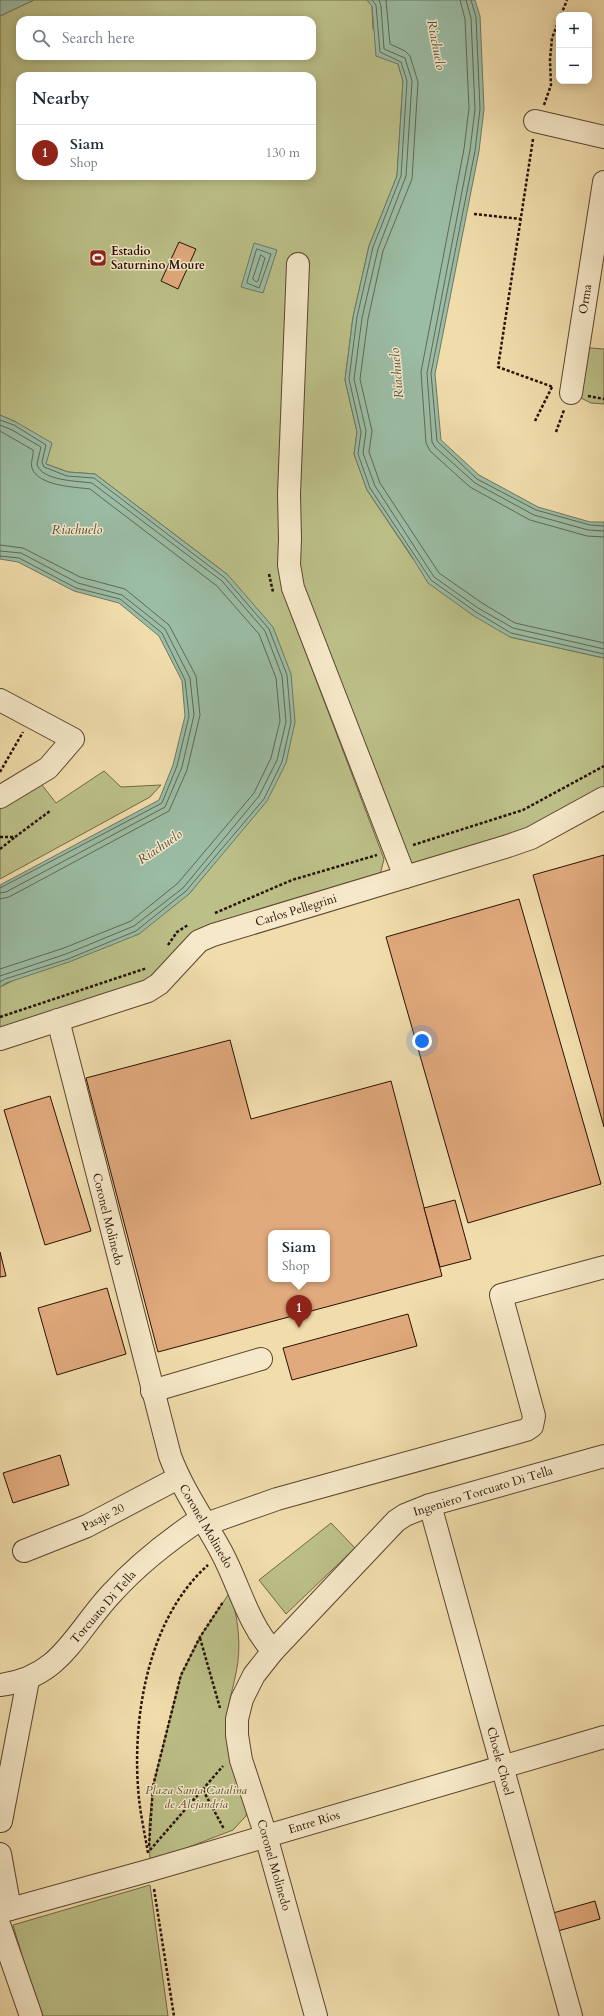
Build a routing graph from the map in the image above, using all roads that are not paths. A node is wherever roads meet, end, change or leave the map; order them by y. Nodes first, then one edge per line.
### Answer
1 (535, 121) road end
2 (604, 137) edge
3 (604, 182) edge
4 (298, 264) dead end
5 (561, 390) road end
6 (0, 700) edge
7 (0, 797) edge
8 (604, 798) edge
9 (405, 877) junction
10 (58, 1020) junction
11 (0, 1039) edge
12 (604, 1267) edge
13 (261, 1359) dead end
14 (152, 1391) junction
15 (604, 1456) edge
16 (178, 1478) junction
17 (430, 1505) junction
18 (204, 1521) junction
19 (24, 1551) dead end
20 (273, 1651) junction
21 (28, 1680) junction
22 (0, 1686) edge
23 (604, 1737) edge
24 (501, 1766) junction
25 (0, 1823) edge
26 (266, 1836) junction
27 (0, 1854) edge
28 (3, 1916) edge
29 (31, 2016) edge
30 (316, 2016) edge
31 (571, 2016) edge

1 - 2 street
3 - 5 street, Orma
4 - 9 street
6 - 7 street
8 - 9 street, Carlos Pellegrini
9 - 10 street, Carlos Pellegrini
10 - 11 street, Carlos Pellegrini
10 - 14 street, Coronel Molinedo
12 - 18 street, Torcuato Di Tella
13 - 14 street
14 - 16 street, Coronel Molinedo
15 - 17 street, Ingeniero Torcuato Di Tella
16 - 18 street, Coronel Molinedo
16 - 19 street, Pasaje 20
17 - 20 street, Ingeniero Torcuato Di Tella
17 - 24 street, Choele Choel
18 - 20 street, Coronel Molinedo
18 - 21 street, Torcuato Di Tella
20 - 26 street, Coronel Molinedo
21 - 22 street, Torcuato Di Tella
21 - 25 street
23 - 24 street, Entre Ríos
24 - 26 street, Entre Ríos
24 - 31 street, Choele Choel
26 - 28 street, Entre Ríos
26 - 30 street, Coronel Molinedo
27 - 28 street
28 - 29 street

